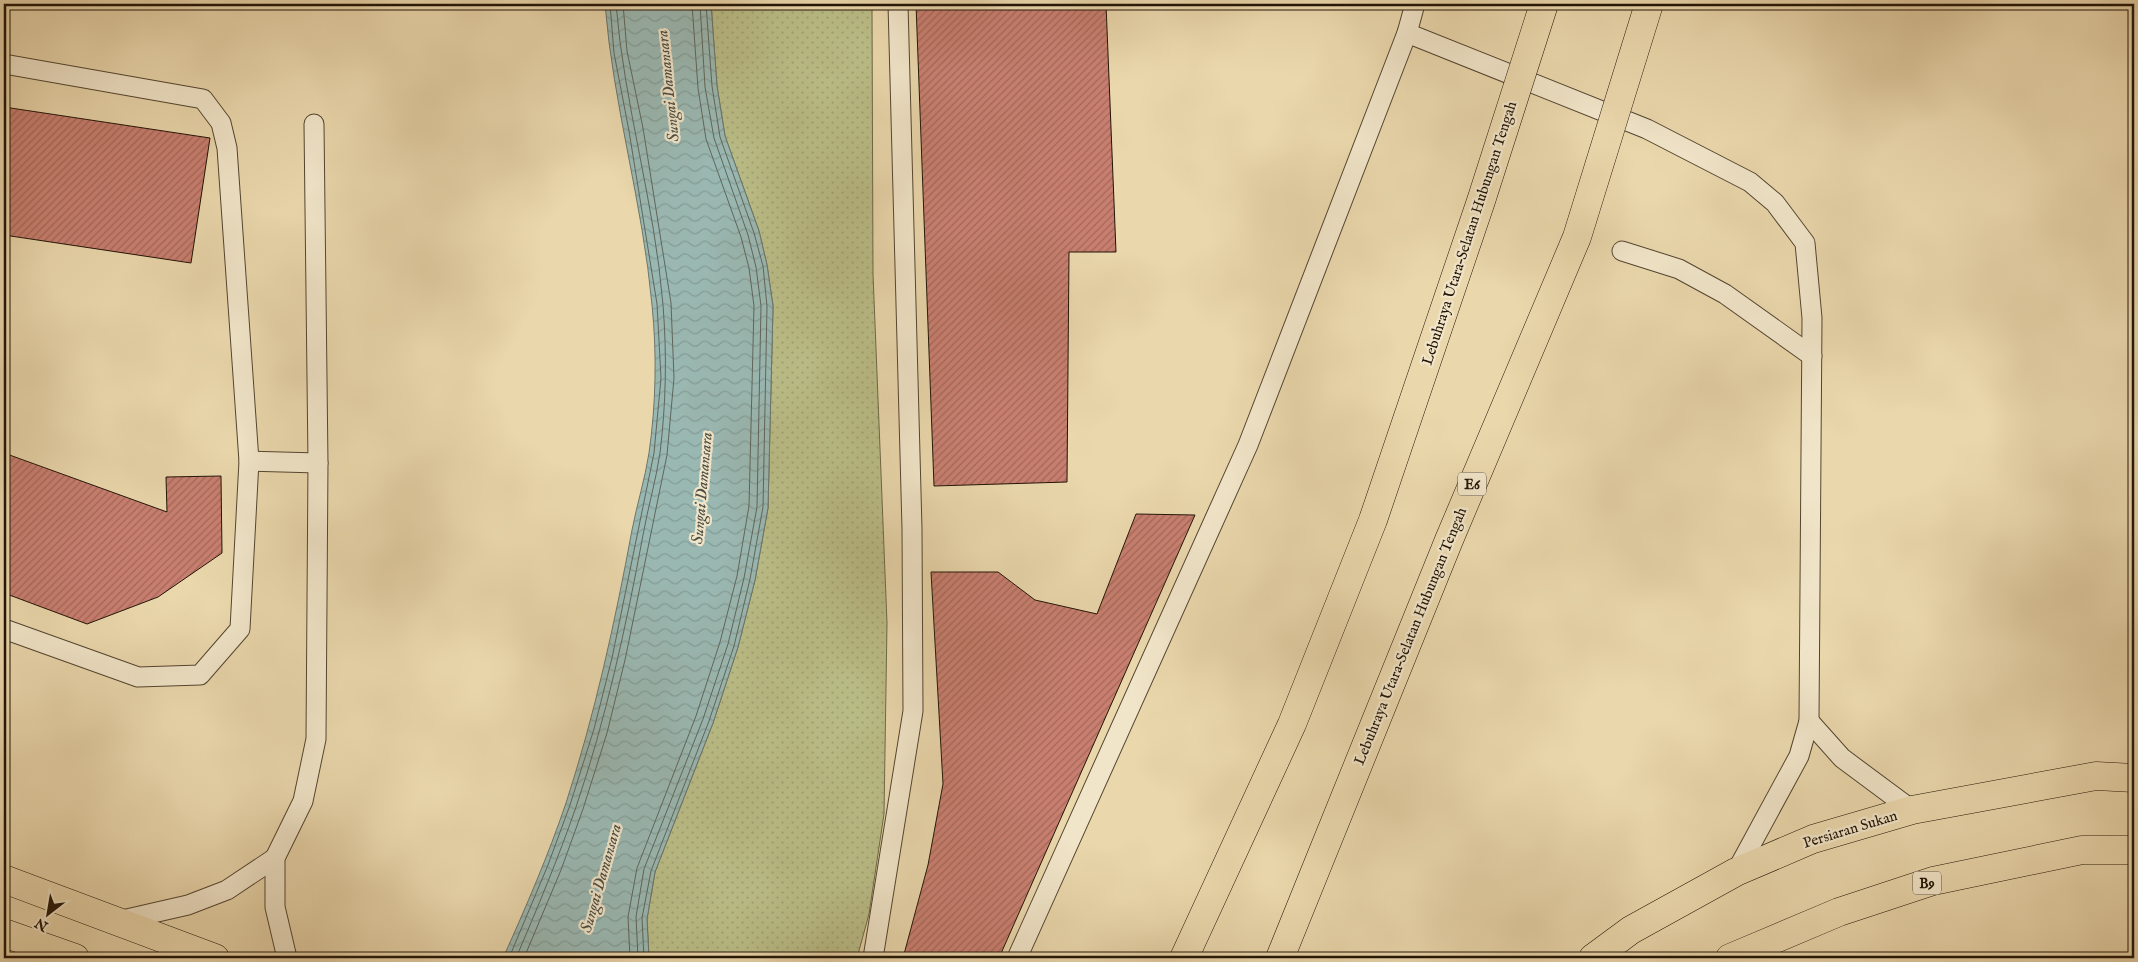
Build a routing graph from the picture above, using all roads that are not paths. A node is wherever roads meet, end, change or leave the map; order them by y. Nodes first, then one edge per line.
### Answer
1 (898, 4) edge
2 (1415, 4) edge
3 (1544, 4) edge
4 (1649, 4) edge
5 (1407, 33) junction
6 (4, 64) edge
7 (314, 124) dead end
8 (1622, 251) dead end
9 (1812, 356) junction
10 (249, 461) junction
11 (318, 463) junction
12 (4, 629) edge
13 (1809, 721) junction
14 (2134, 778) edge
15 (1912, 810) junction
16 (2134, 850) edge
17 (275, 858) junction
18 (1736, 872) junction
19 (4, 879) edge
20 (116, 921) junction
21 (4, 933) edge
22 (75, 958) edge
23 (215, 958) edge
24 (287, 958) edge
25 (873, 958) edge
26 (1017, 958) edge
27 (1184, 958) edge
28 (1280, 958) edge
29 (1593, 958) edge
30 (1730, 958) edge

1 - 25 lane
2 - 5 lane
3 - 27 main road, Lebuhraya Utara–Selatan Hubungan Tengah, bridge
4 - 28 main road, Lebuhraya Utara–Selatan Hubungan Tengah / E6, bridge
5 - 9 lane
5 - 26 lane
6 - 10 lane
7 - 11 lane
8 - 9 lane
9 - 13 lane
10 - 11 lane
10 - 12 lane
11 - 17 lane
13 - 15 lane
13 - 18 lane
14 - 15 main road, Persiaran Sukan
15 - 18 main road, Persiaran Sukan
16 - 30 main road, B9
17 - 20 lane
17 - 24 lane
18 - 29 main road, Persiaran Sukan
19 - 20 main road
20 - 23 main road
21 - 22 main road

